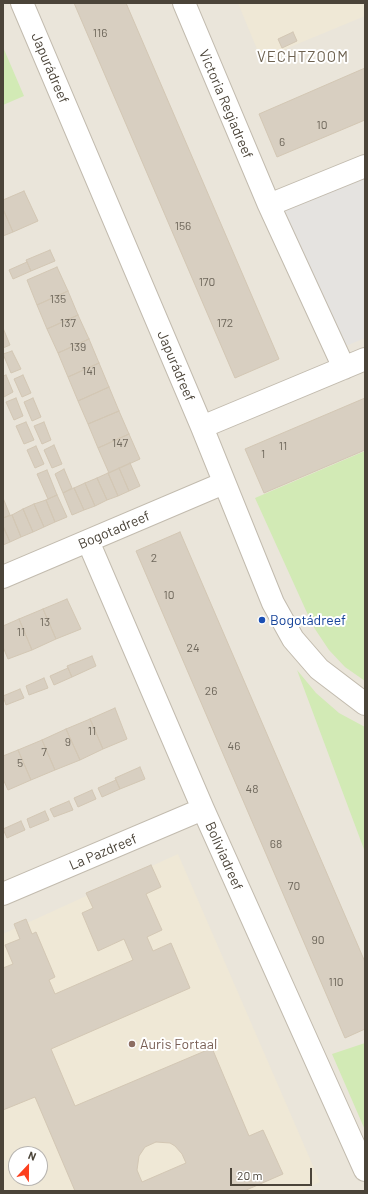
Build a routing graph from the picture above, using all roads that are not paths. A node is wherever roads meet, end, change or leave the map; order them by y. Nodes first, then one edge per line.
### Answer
1 (22, 3) edge
2 (184, 3) edge
3 (365, 166) edge
4 (269, 205) junction
5 (365, 359) edge
6 (344, 368) junction
7 (202, 427) junction
8 (224, 483) junction
9 (88, 541) junction
10 (3, 577) edge
11 (365, 704) edge
12 (203, 809) junction
13 (3, 894) edge
14 (365, 1170) edge

1 - 7 street, Japurádreef
2 - 4 street, Victoria Regiadreef
3 - 4 street
4 - 6 street, Victoria Regiadreef
5 - 6 street
6 - 7 street
7 - 8 street, Japurádreef
8 - 9 street, Bogotadreef
8 - 11 street, Japurádreef
9 - 10 street, Bogotadreef
9 - 12 street, Boliviadreef
12 - 13 street, La Pazdreef
12 - 14 street, Boliviadreef

